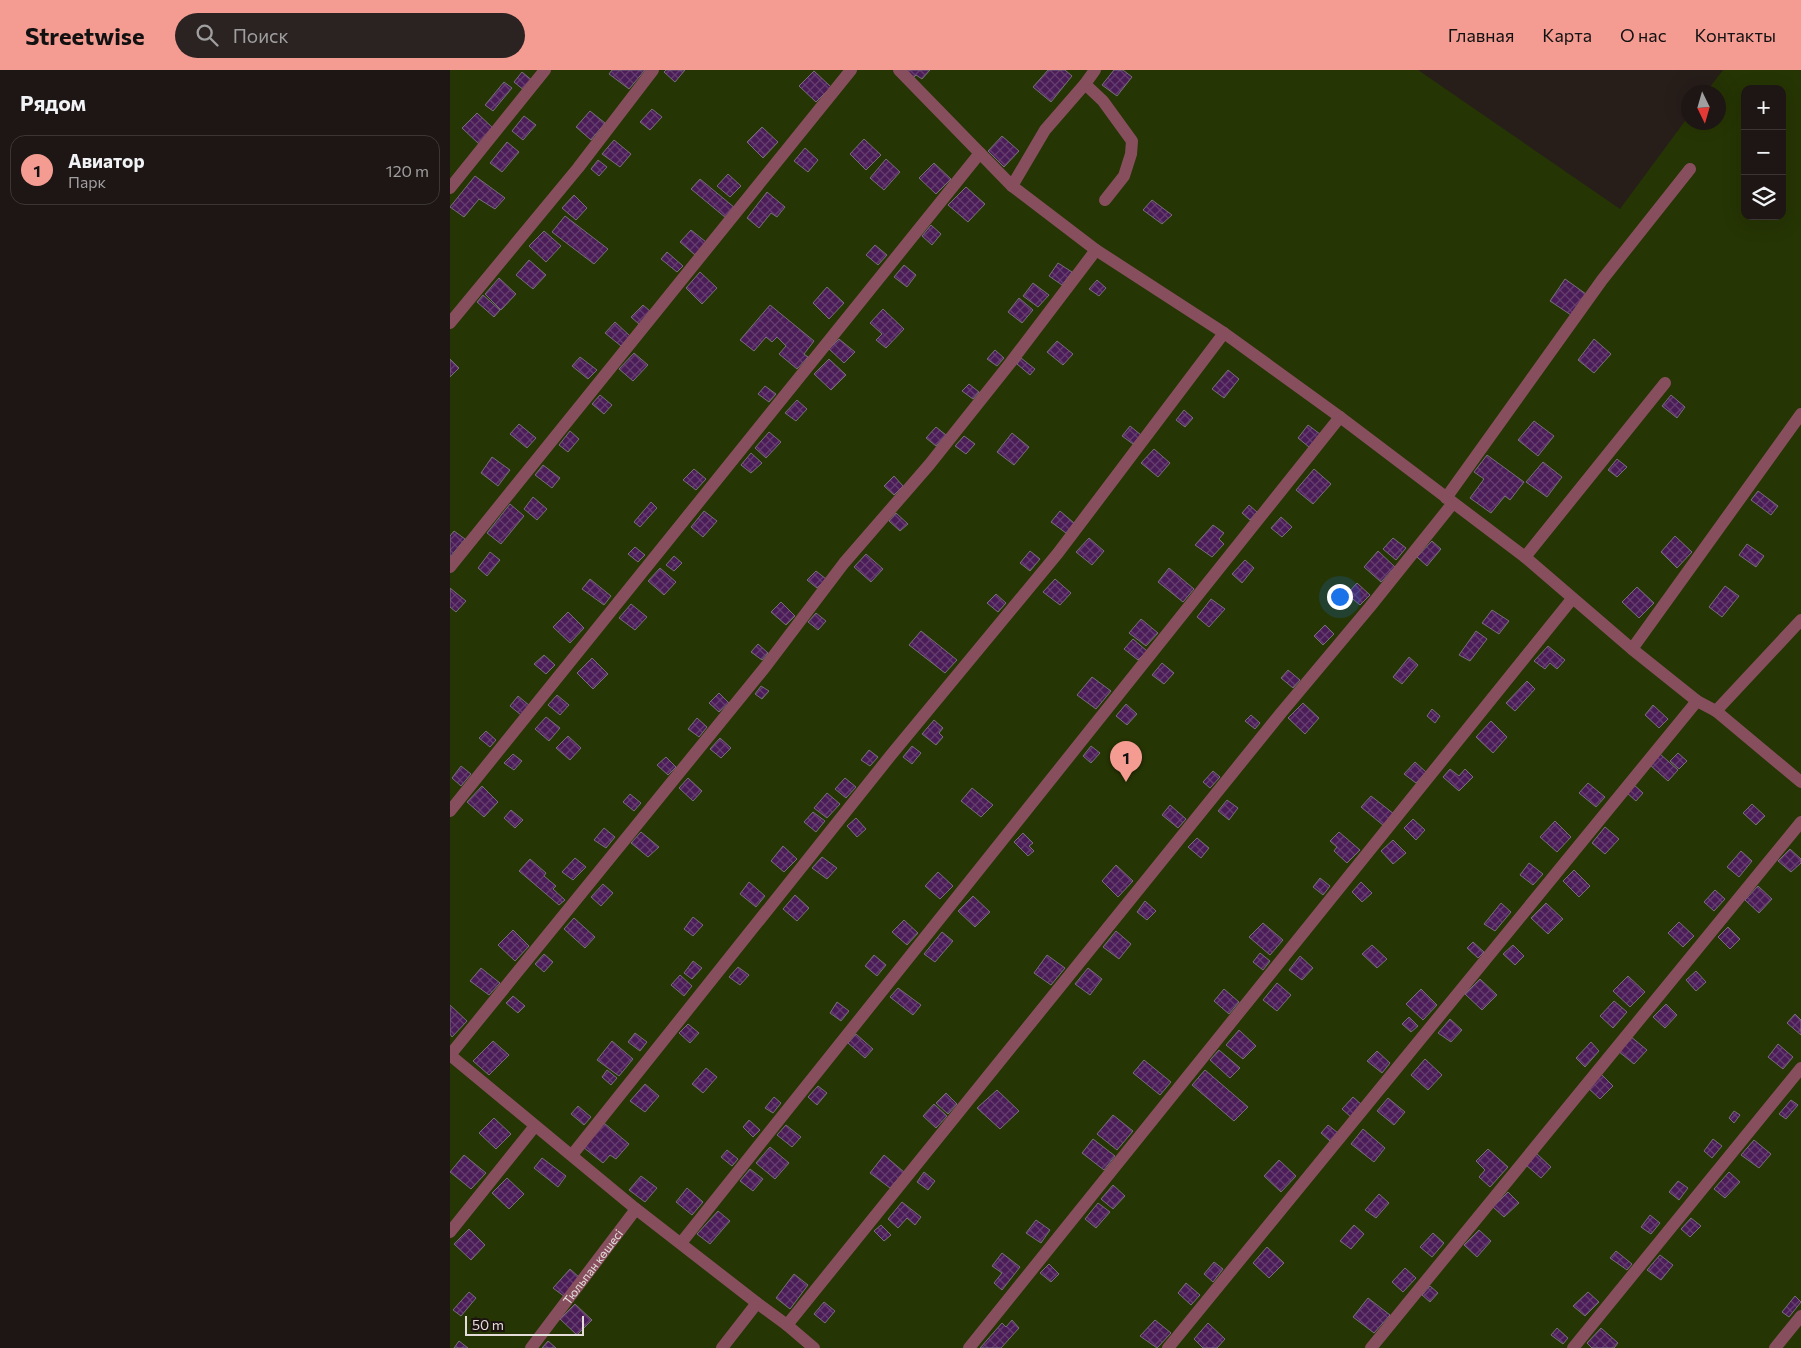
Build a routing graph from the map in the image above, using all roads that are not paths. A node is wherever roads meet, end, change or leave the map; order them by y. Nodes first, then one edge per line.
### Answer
1 (545, 70) edge
2 (653, 70) edge
3 (851, 70) edge
4 (898, 70) edge
5 (1095, 70) edge
6 (1085, 84) junction
7 (980, 153) junction
8 (1690, 169) dead end
9 (1012, 186) junction
10 (450, 188) edge
11 (1106, 200) dead end
12 (1096, 250) junction
13 (450, 323) edge
14 (1224, 333) junction
15 (1665, 383) dead end
16 (1801, 414) edge
17 (1340, 417) junction
18 (1449, 500) junction
19 (1525, 558) junction
20 (450, 567) edge
21 (1572, 599) junction
22 (1801, 620) edge
23 (1632, 649) junction
24 (1696, 700) junction
25 (1716, 711) junction
26 (1801, 782) edge
27 (450, 810) edge
28 (1801, 822) edge
29 (450, 1055) edge
30 (1801, 1068) edge
31 (536, 1126) junction
32 (572, 1155) junction
33 (636, 1209) junction
34 (450, 1232) edge
35 (681, 1243) junction
36 (756, 1303) junction
37 (1801, 1316) edge
38 (787, 1325) junction
39 (531, 1348) edge
40 (722, 1348) edge
41 (814, 1348) edge
42 (969, 1348) edge
43 (1168, 1348) edge
44 (1371, 1348) edge
45 (1573, 1348) edge
46 (1775, 1348) edge

1 - 10 street
2 - 13 street
3 - 20 street
4 - 7 street
5 - 6 street
6 - 9 street
6 - 11 street
7 - 9 street
7 - 27 street
8 - 18 street
9 - 12 street
12 - 14 street
12 - 29 street
14 - 17 street
14 - 32 street
15 - 19 street
16 - 23 street
17 - 18 street
17 - 35 street
18 - 19 street
18 - 38 street
19 - 21 street
21 - 23 street
21 - 42 street
22 - 25 street
23 - 24 street
24 - 25 street
24 - 43 street
25 - 26 street
28 - 44 street
29 - 31 street
30 - 45 street
31 - 32 street
31 - 34 street
32 - 33 street
33 - 35 street
33 - 39 street, Тюльпан көшесі
35 - 36 street
36 - 38 street
36 - 40 street
37 - 46 street
38 - 41 street

